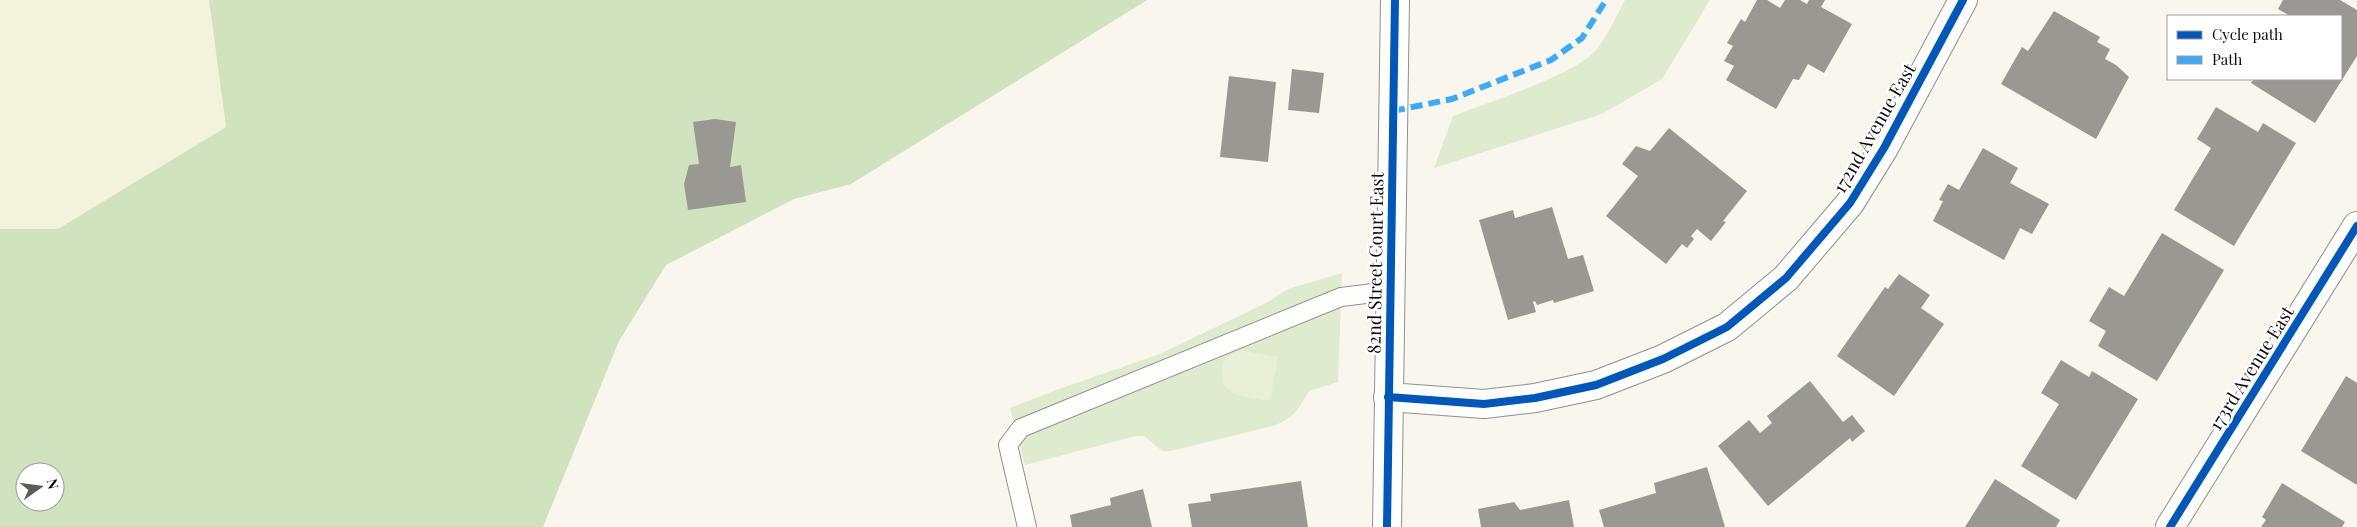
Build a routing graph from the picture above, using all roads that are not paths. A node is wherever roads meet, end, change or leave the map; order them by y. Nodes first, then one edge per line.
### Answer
1 (1395, 0) edge
2 (1963, 0) edge
3 (2357, 226) edge
4 (1390, 291) junction
5 (1388, 397) junction
6 (1027, 527) edge
7 (1387, 527) edge
8 (2170, 527) edge

1 - 4 street, 82nd Street Court East
2 - 5 street, 172nd Avenue East
3 - 8 street, 173rd Avenue East
4 - 5 street, 82nd Street Court East
4 - 6 lane
5 - 7 street, 82nd Street Court East

